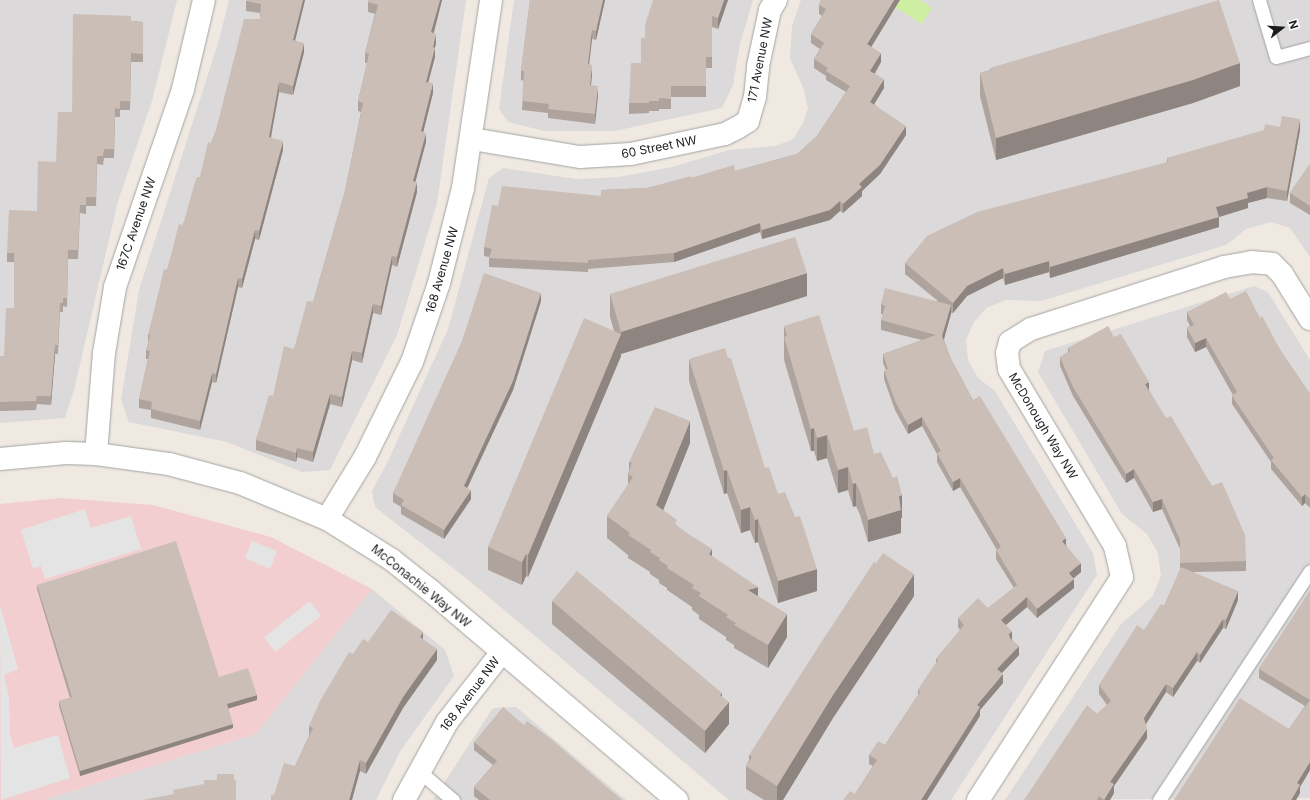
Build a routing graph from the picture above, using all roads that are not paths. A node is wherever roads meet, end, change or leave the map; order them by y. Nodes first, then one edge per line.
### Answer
1 (204, 0) edge
2 (491, 0) edge
3 (776, 0) edge
4 (1259, 0) edge
5 (1310, 48) edge
6 (748, 121) joint
7 (472, 139) junction
8 (1310, 318) edge
9 (96, 454) junction
10 (0, 458) edge
11 (327, 519) junction
12 (1310, 571) edge
13 (502, 652) junction
14 (419, 771) junction
15 (404, 800) edge
16 (453, 800) edge
17 (677, 800) edge
18 (978, 800) edge
19 (1159, 800) edge

1 - 9 street, 167C Avenue NW
2 - 7 street, 168 Avenue NW
3 - 6 street, 171 Avenue NW
4 - 5 lane
6 - 7 street, 60 Street NW
7 - 11 street, 168 Avenue NW
8 - 18 street, McDonough Way NW
9 - 10 street, McConachie Way NW
9 - 11 street, McConachie Way NW
11 - 13 street, McConachie Way NW
12 - 19 lane
13 - 14 street, 168 Avenue NW
13 - 17 street, McConachie Way NW
14 - 15 street, 168 Avenue NW
14 - 16 lane

